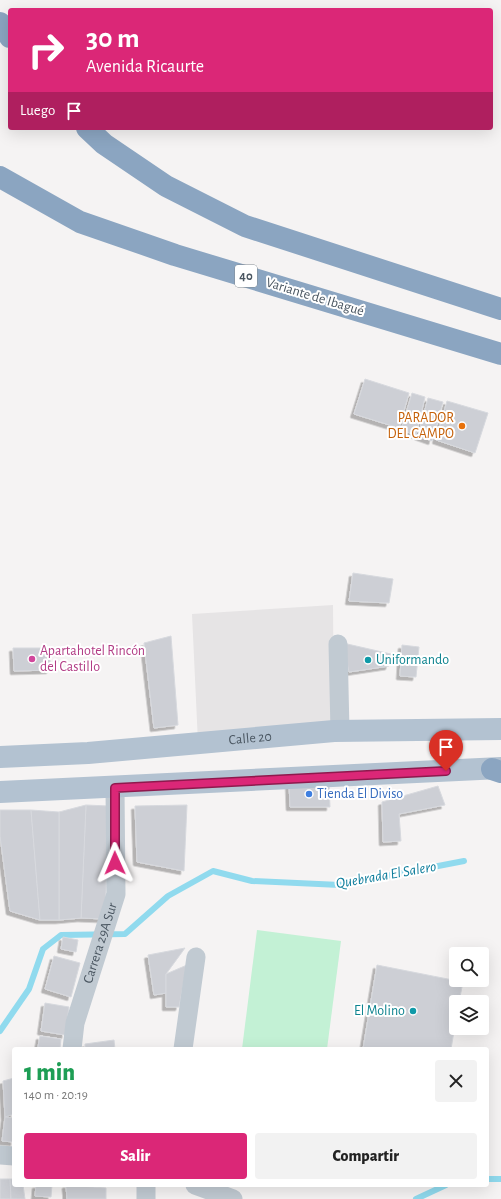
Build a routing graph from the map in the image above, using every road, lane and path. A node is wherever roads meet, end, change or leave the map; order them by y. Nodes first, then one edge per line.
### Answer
1 (0, 23) edge
2 (8, 34) edge
3 (89, 130) edge
4 (0, 177) edge
5 (501, 309) edge
6 (501, 354) edge
7 (338, 644) dead end
8 (501, 728) edge
9 (340, 731) junction
10 (0, 757) edge
11 (498, 770) edge
12 (115, 788) junction
13 (0, 792) edge
14 (196, 956) dead end
15 (72, 1047) edge
16 (183, 1047) edge
17 (0, 1154) edge
18 (12, 1156) edge
19 (146, 1187) edge
20 (200, 1187) edge
21 (146, 1199) edge
22 (233, 1199) edge

1 - 2 highway
3 - 5 highway
4 - 6 highway, Variante de Ibagué / 40
7 - 9 street
8 - 9 main road, Calle 20
9 - 10 main road, Calle 20
11 - 12 main road
12 - 13 main road
12 - 15 street, Carrera 29A Sur
14 - 16 street
17 - 18 street
19 - 21 street
20 - 22 street

